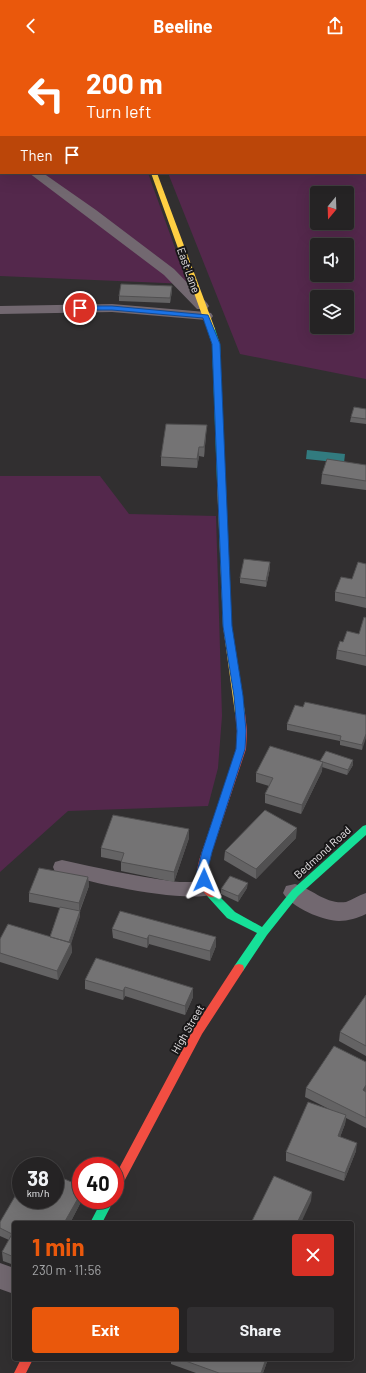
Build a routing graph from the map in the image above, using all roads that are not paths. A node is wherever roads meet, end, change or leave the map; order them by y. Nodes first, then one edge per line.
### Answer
1 (36, 174) edge
2 (154, 174) edge
3 (0, 310) edge
4 (204, 311) junction
5 (366, 828) edge
6 (62, 867) dead end
7 (207, 889) junction
8 (295, 893) junction
9 (366, 902) edge
10 (263, 932) junction
11 (124, 1170) edge
12 (103, 1209) edge
13 (97, 1221) edge
14 (0, 1276) edge
15 (12, 1280) edge
16 (26, 1361) edge
17 (20, 1373) edge

1 - 4 lane
2 - 4 street, East Lane
3 - 4 lane
4 - 7 street, East Lane
5 - 8 street, Bedmond Road
6 - 7 lane
7 - 10 street, East Lane
8 - 9 street
8 - 10 street, High Street
10 - 11 street, High Street
12 - 13 street
14 - 15 street
16 - 17 street

